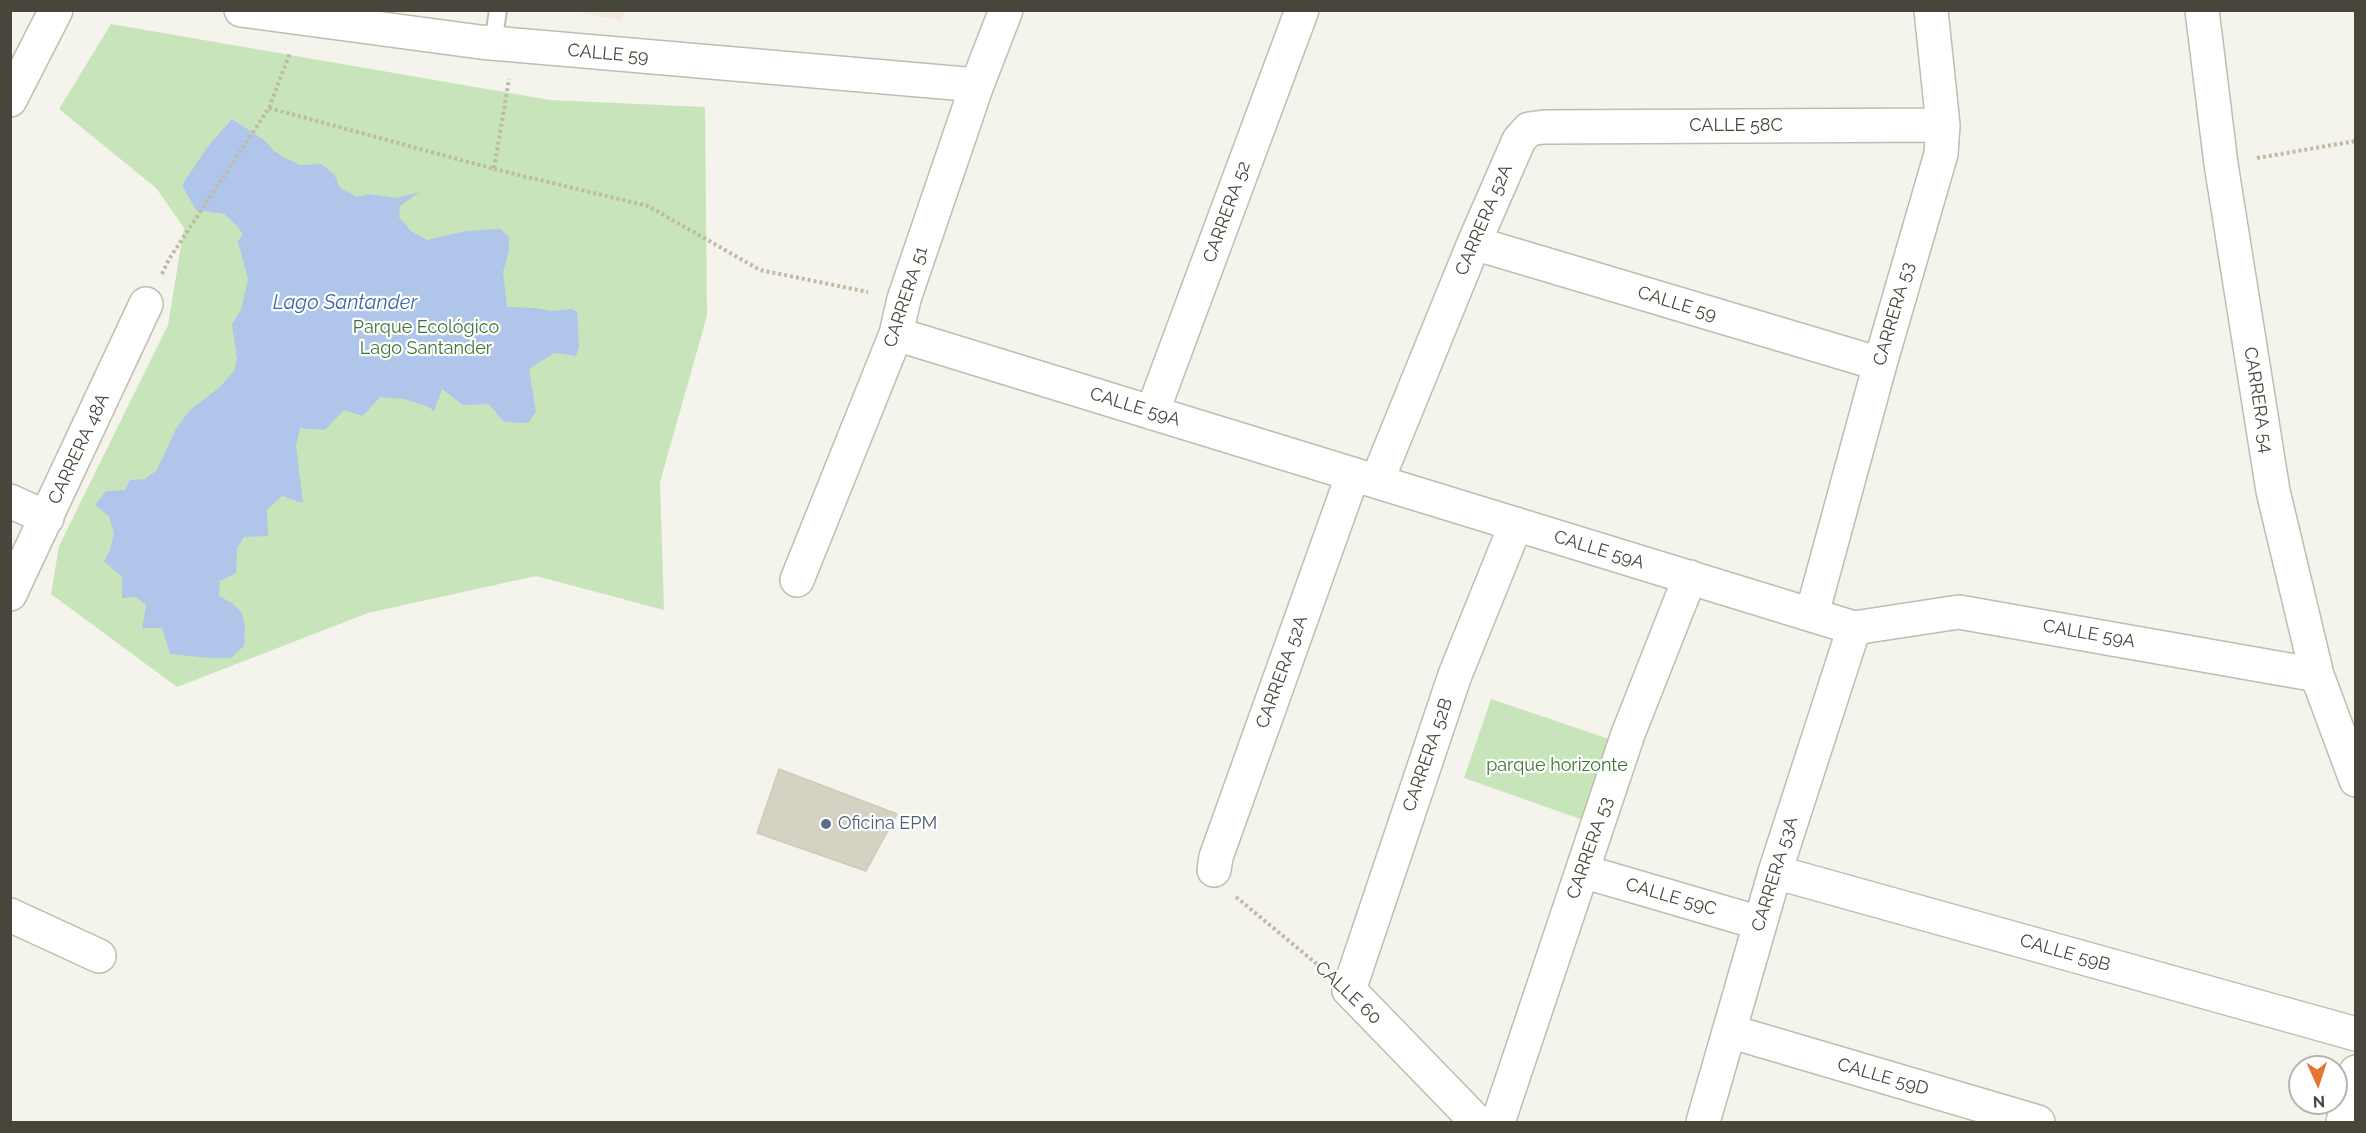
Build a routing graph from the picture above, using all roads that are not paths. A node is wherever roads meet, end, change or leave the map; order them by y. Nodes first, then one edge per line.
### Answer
1 (56, 10) edge
2 (241, 10) edge
3 (498, 10) edge
4 (1006, 10) edge
5 (1302, 10) edge
6 (1931, 10) edge
7 (2202, 10) edge
8 (504, 45) junction
9 (977, 85) junction
10 (10, 100) edge
11 (1943, 125) junction
12 (1529, 129) joint
13 (1474, 243) junction
14 (146, 304) road end
15 (896, 334) junction
16 (1880, 364) junction
17 (1152, 413) junction
18 (1365, 478) junction
19 (10, 501) edge
20 (47, 518) junction
21 (1516, 524) junction
22 (1690, 577) junction
23 (797, 580) dead end
24 (10, 594) edge
25 (1812, 614) junction
26 (1854, 628) junction
27 (2317, 675) junction
28 (2355, 780) edge
29 (1214, 870) road end
30 (1582, 871) junction
31 (1775, 872) junction
32 (10, 915) edge
33 (1760, 922) junction
34 (99, 956) dead end
35 (1349, 990) joint
36 (1729, 1031) junction
37 (2355, 1034) edge
38 (2355, 1072) edge
39 (1499, 1120) edge
40 (1703, 1122) edge
41 (2038, 1122) edge
42 (2343, 1122) edge

1 - 10 street
2 - 8 street, CALLE 59
3 - 8 lane
4 - 9 street, CARRERA 51
5 - 17 street, CARRERA 52
6 - 11 street, CARRERA 53
7 - 27 street, CARRERA 54
8 - 9 street, CALLE 59
9 - 15 street, CARRERA 51
11 - 12 street, CALLE 58C
11 - 16 street, CARRERA 53
12 - 13 street, CARRERA 52A
13 - 16 street, CALLE 59
13 - 18 street, CARRERA 52A
14 - 20 street, CARRERA 48A
15 - 17 street, CALLE 59A
15 - 23 street, CARRERA 51
16 - 25 street, CARRERA 53
17 - 18 street, CALLE 59A
18 - 21 street, CALLE 59A
18 - 29 street, CARRERA 52A
19 - 20 street
20 - 24 street, CARRERA 48A
21 - 22 street, CALLE 59A
21 - 35 street, CARRERA 52B
22 - 25 street, CALLE 59A
22 - 30 street, CARRERA 53
25 - 26 street, CALLE 59A
26 - 27 street, CALLE 59A
26 - 31 street, CARRERA 53A
27 - 28 street, CARRERA 54
30 - 33 street, CALLE 59C
30 - 39 street, CARRERA 53
31 - 33 street, CARRERA 53A
31 - 37 street, CALLE 59B
32 - 34 street
33 - 36 street, CARRERA 53A
35 - 39 street, CALLE 60
36 - 40 street, CARRERA 53A
36 - 41 street, CALLE 59D
38 - 42 street

